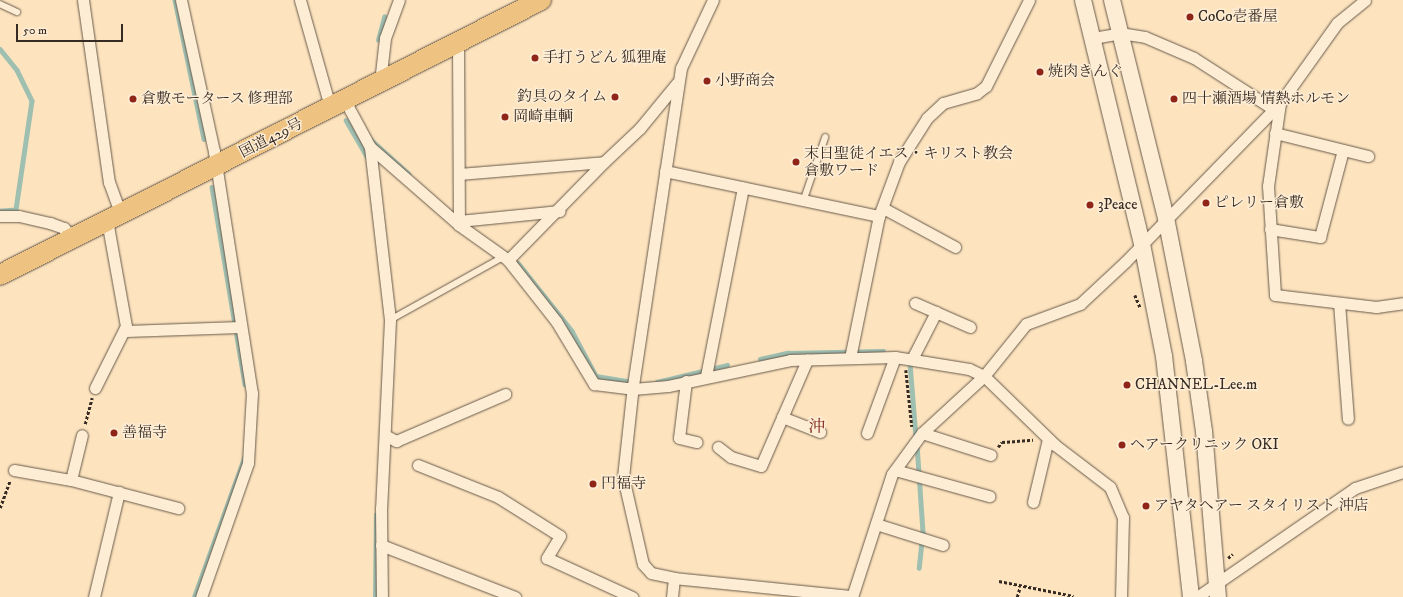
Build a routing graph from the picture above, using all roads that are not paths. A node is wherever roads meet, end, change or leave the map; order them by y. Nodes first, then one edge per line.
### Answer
1 (83, 0) edge
2 (181, 0) edge
3 (300, 0) edge
4 (399, 0) edge
5 (541, 0) edge
6 (713, 0) edge
7 (1029, 0) edge
8 (1083, 0) edge
9 (1112, 0) edge
10 (1365, 0) edge
11 (0, 4) edge
12 (17, 12) dead end
13 (1120, 33) junction
14 (1093, 38) junction
15 (458, 42) junction
16 (679, 80) junction
17 (380, 82) junction
18 (337, 103) junction
19 (1276, 106) junction
20 (1275, 134) junction
21 (826, 138) dead end
22 (370, 147) junction
23 (1343, 150) junction
24 (1368, 156) dead end
25 (604, 162) junction
26 (216, 166) junction
27 (665, 171) junction
28 (459, 174) junction
29 (743, 188) junction
30 (804, 199) junction
31 (560, 211) junction
32 (881, 212) junction
33 (0, 216) edge
34 (114, 217) junction
35 (1166, 218) junction
36 (459, 223) junction
37 (1270, 229) junction
38 (72, 238) junction
39 (1142, 244) junction
40 (955, 246) dead end
41 (506, 258) junction
42 (0, 275) edge
43 (915, 303) dead end
44 (1339, 303) junction
45 (1403, 303) edge
46 (936, 312) junction
47 (390, 320) junction
48 (236, 327) junction
49 (970, 327) dead end
50 (126, 331) junction
51 (851, 353) junction
52 (904, 358) junction
53 (807, 360) junction
54 (706, 372) junction
55 (984, 376) junction
56 (686, 381) junction
57 (633, 385) junction
58 (95, 388) road end
59 (505, 394) dead end
60 (782, 417) junction
61 (1348, 419) dead end
62 (820, 432) dead end
63 (867, 434) dead end
64 (82, 435) road end
65 (385, 435) junction
66 (917, 439) junction
67 (1048, 439) junction
68 (697, 442) dead end
69 (718, 447) dead end
70 (991, 455) road end
71 (418, 465) dead end
72 (14, 470) road end
73 (895, 470) junction
74 (1403, 472) edge
75 (71, 480) junction
76 (119, 492) junction
77 (989, 496) dead end
78 (1033, 502) dead end
79 (178, 508) dead end
80 (876, 524) junction
81 (381, 545) junction
82 (943, 545) dead end
83 (674, 578) junction
84 (1217, 590) edge
85 (626, 596) edge
86 (94, 597) edge
87 (200, 597) edge
88 (382, 597) edge
89 (514, 597) edge
90 (672, 597) edge
91 (852, 597) edge
92 (1121, 597) edge
93 (1191, 597) edge
94 (1197, 597) edge

1 - 34 street
2 - 26 street
3 - 18 street
4 - 17 street
5 - 15 highway, 国道429号
6 - 16 street
7 - 32 street
8 - 14 street
9 - 13 street
10 - 19 street
11 - 12 lane
13 - 14 street
13 - 19 street
13 - 35 street
14 - 39 street
15 - 17 highway, 国道429号
15 - 28 street
16 - 25 street
16 - 27 street
17 - 18 highway, 国道429号
18 - 22 street
18 - 26 highway, 国道429号
19 - 20 street
19 - 35 street
20 - 23 street
20 - 37 street
21 - 30 lane
22 - 36 street
22 - 47 street
23 - 24 street
23 - 37 street
25 - 28 street
25 - 31 street
26 - 34 highway, 国道429号
26 - 48 street
27 - 29 street
27 - 57 street
28 - 36 street
29 - 30 street
29 - 54 street
30 - 32 street
31 - 36 street
31 - 41 street
32 - 40 street
32 - 51 street
33 - 38 street
34 - 38 highway, 国道429号
34 - 50 street
35 - 39 street
35 - 84 street
36 - 41 street
37 - 44 street
38 - 42 highway, 国道429号
39 - 55 street
39 - 93 street
41 - 47 lane
41 - 57 street
43 - 46 street
44 - 45 street
44 - 61 street
46 - 49 street
46 - 52 street
47 - 65 street
48 - 50 street
48 - 87 street
50 - 58 street
51 - 52 street
51 - 53 street
52 - 55 street
52 - 63 street
53 - 54 street
53 - 60 street
54 - 56 street
55 - 66 street
55 - 67 street
56 - 57 street
56 - 68 street
57 - 83 street
59 - 65 street
60 - 62 street
60 - 69 street
64 - 75 street
65 - 81 street
66 - 70 street
66 - 73 street
67 - 78 street
67 - 92 street
71 - 85 street
72 - 75 street
73 - 77 street
73 - 80 street
74 - 84 street
75 - 76 street
76 - 79 street
76 - 86 street
80 - 82 street
80 - 91 street
81 - 88 street
81 - 89 street
83 - 90 street
83 - 91 street
84 - 94 street

